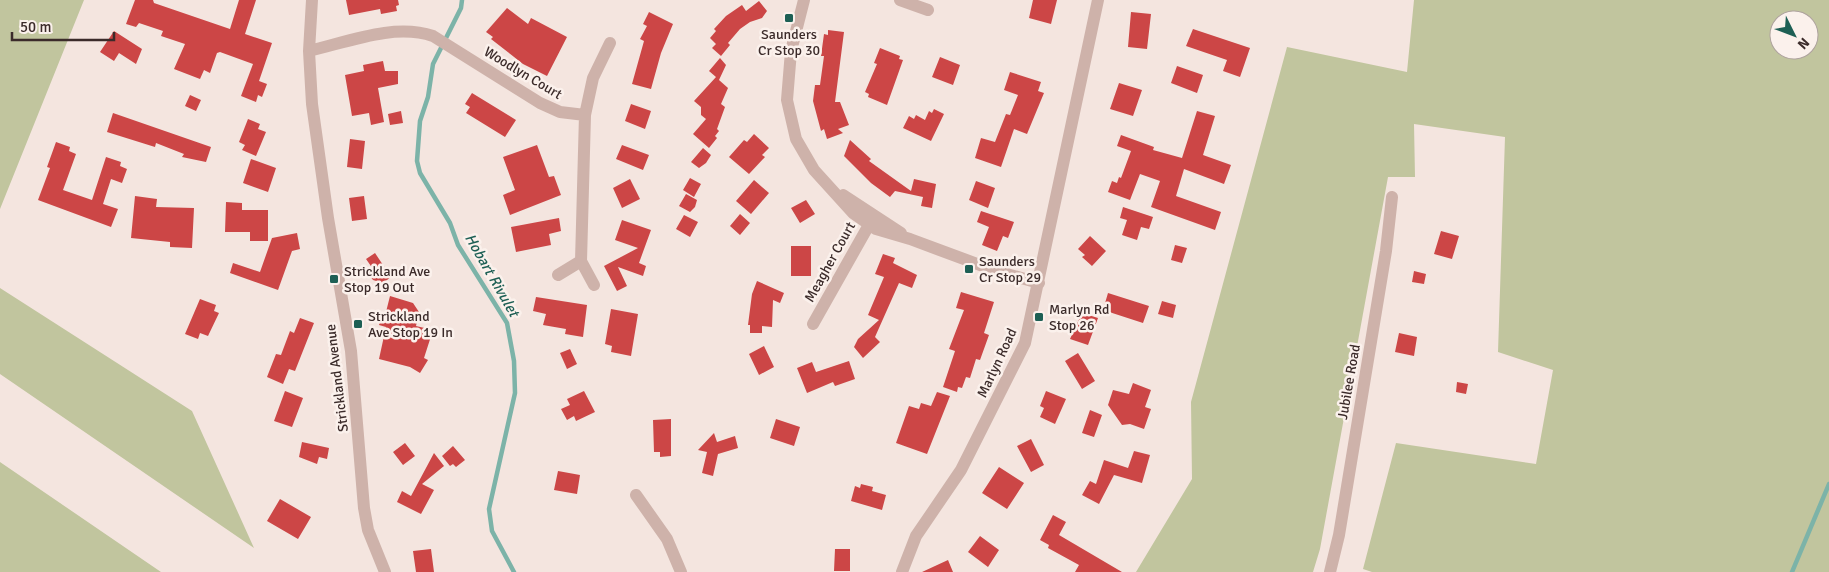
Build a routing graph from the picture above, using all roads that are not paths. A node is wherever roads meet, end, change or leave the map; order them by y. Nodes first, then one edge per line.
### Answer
1 (312, 0) edge
2 (804, 0) edge
3 (900, 0) edge
4 (1098, 0) edge
5 (928, 10) dead end
6 (610, 42) dead end
7 (309, 51) junction
8 (585, 115) junction
9 (1392, 196) dead end
10 (871, 220) junction
11 (580, 260) junction
12 (558, 275) dead end
13 (1039, 283) junction
14 (594, 285) dead end
15 (813, 324) dead end
16 (636, 495) dead end
17 (385, 572) edge
18 (681, 572) edge
19 (902, 572) edge
20 (1330, 572) edge

1 - 7 street, Strickland Avenue
2 - 10 street
3 - 5 street
4 - 13 street, Marlyn Road
6 - 8 street
7 - 8 street, Woodlyn Court
7 - 17 street, Strickland Avenue
8 - 11 street
9 - 20 street, Jubilee Road
10 - 13 street
10 - 15 street, Meagher Court
11 - 12 street
11 - 14 street
13 - 19 street, Marlyn Road
16 - 18 street

